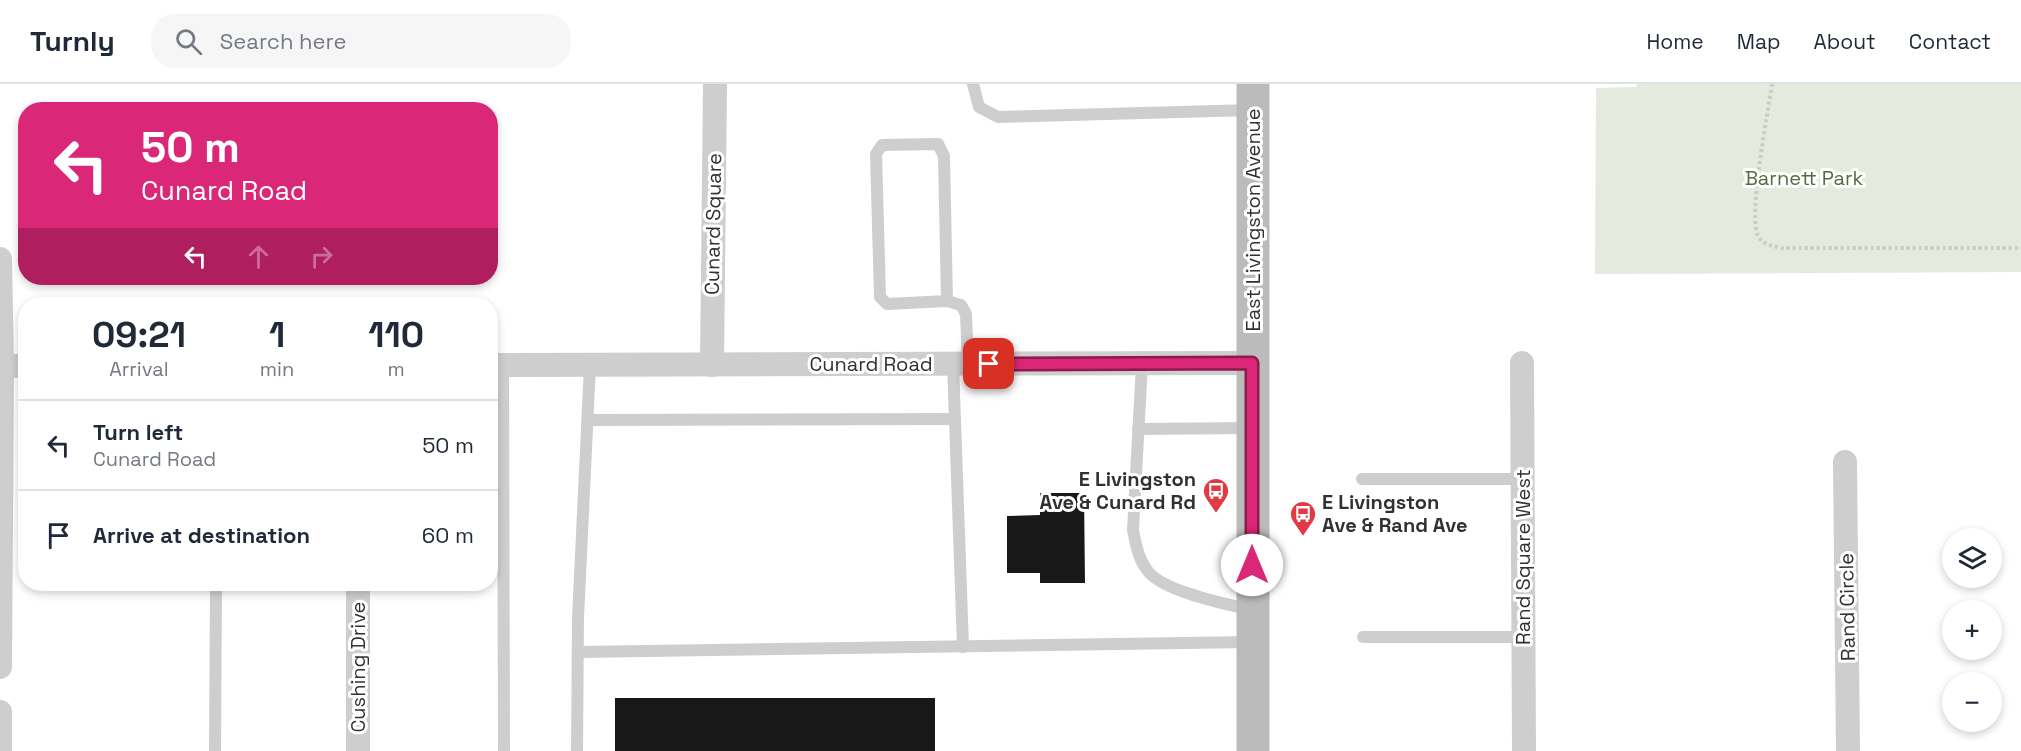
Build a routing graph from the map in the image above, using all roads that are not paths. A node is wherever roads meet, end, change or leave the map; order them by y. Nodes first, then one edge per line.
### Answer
1 (715, 84) edge
2 (973, 84) edge
3 (1253, 97) edge
4 (0, 259) edge
5 (947, 301) junction
6 (1252, 363) junction
7 (1522, 363) dead end
8 (960, 364) junction
9 (1142, 364) junction
10 (498, 365) edge
11 (590, 365) junction
12 (712, 365) junction
13 (9, 366) edge
14 (955, 419) junction
15 (588, 420) junction
16 (1252, 428) junction
17 (1138, 429) junction
18 (498, 462) edge
19 (1845, 462) dead end
20 (1362, 479) dead end
21 (1522, 479) junction
22 (216, 591) edge
23 (358, 591) edge
24 (1252, 610) junction
25 (1363, 637) dead end
26 (1523, 637) junction
27 (1252, 642) junction
28 (963, 647) junction
29 (578, 652) junction
30 (0, 667) edge
31 (0, 712) edge
32 (0, 751) edge
33 (215, 751) edge
34 (358, 751) edge
35 (504, 751) edge
36 (578, 751) edge
37 (1253, 751) edge
38 (1524, 751) edge
39 (1848, 751) edge

1 - 12 street, Cunard Square
2 - 3 lane
3 - 6 main road, East Livingston Avenue
4 - 13 street
5 - 5 lane
5 - 8 lane
6 - 9 street, Cunard Road
6 - 16 main road, East Livingston Avenue
7 - 21 street, Rand Square West
8 - 9 street, Cunard Road
8 - 12 street, Cunard Road
8 - 14 lane
9 - 17 lane
10 - 11 street, Cunard Road
11 - 12 street, Cunard Road
11 - 15 lane
13 - 30 street
14 - 15 lane
14 - 28 lane
15 - 29 lane
16 - 17 lane
16 - 24 main road, East Livingston Avenue
17 - 24 lane
18 - 35 lane
19 - 39 street, Rand Circle
20 - 21 lane
21 - 26 street, Rand Square West
22 - 33 lane
23 - 34 street, Cushing Drive
24 - 27 main road, East Livingston Avenue
25 - 26 lane
26 - 38 street, Rand Square West
27 - 28 lane
27 - 37 main road, East Livingston Avenue
28 - 29 lane
29 - 36 lane
31 - 32 street

